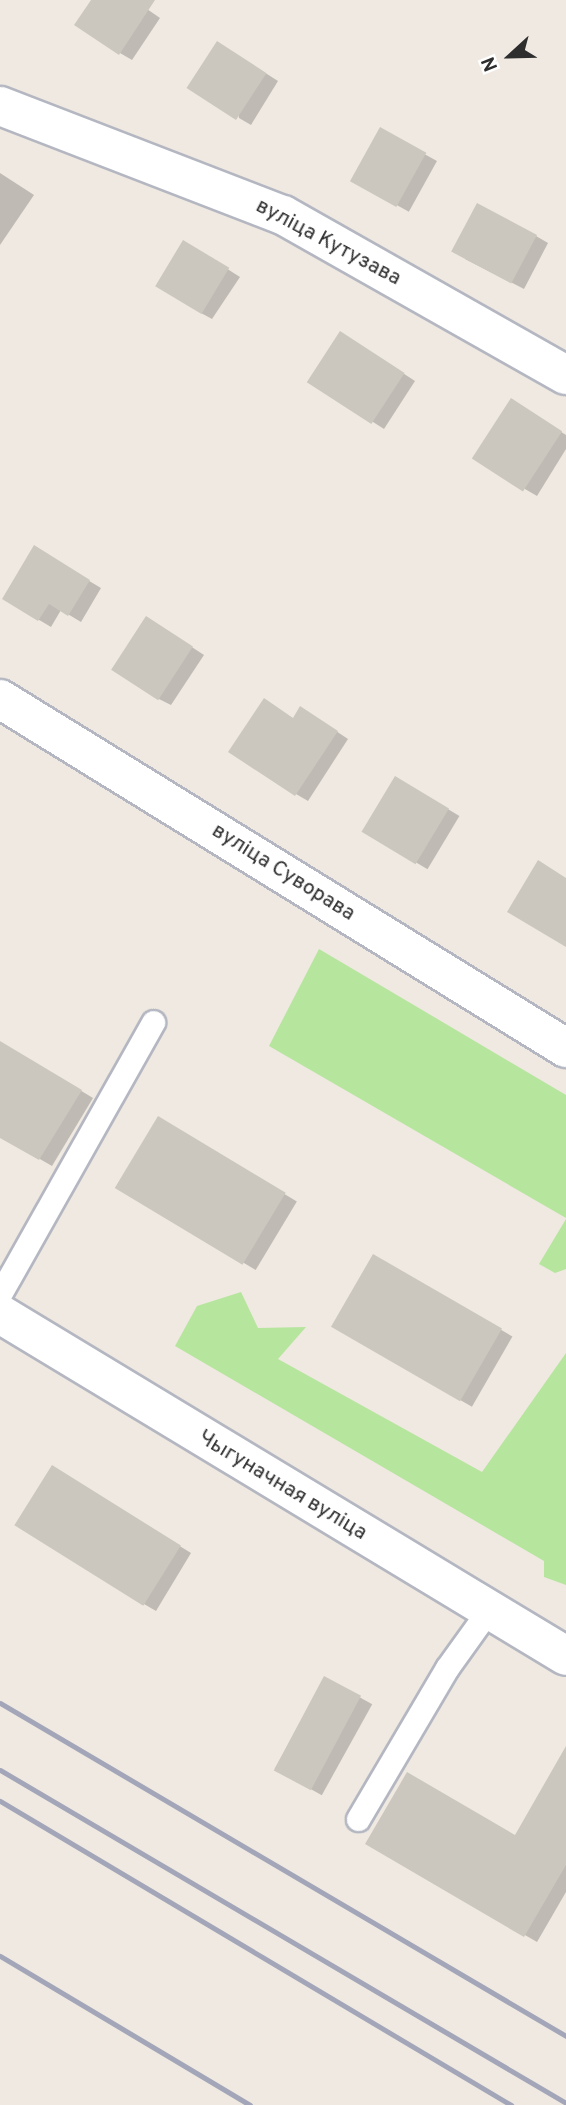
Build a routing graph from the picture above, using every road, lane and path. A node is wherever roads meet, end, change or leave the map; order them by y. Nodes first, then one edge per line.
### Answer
1 (0, 106) edge
2 (566, 375) edge
3 (0, 699) edge
4 (153, 1022) dead end
5 (566, 1048) edge
6 (0, 1294) edge
7 (0, 1314) edge
8 (488, 1611) junction
9 (566, 1656) edge
10 (358, 1819) dead end

1 - 2 street, вуліца Кутузава
3 - 5 street, вуліца Суворава
4 - 6 lane
7 - 8 street, Чыгуначная вуліца
8 - 9 street, Чыгуначная вуліца
8 - 10 lane

